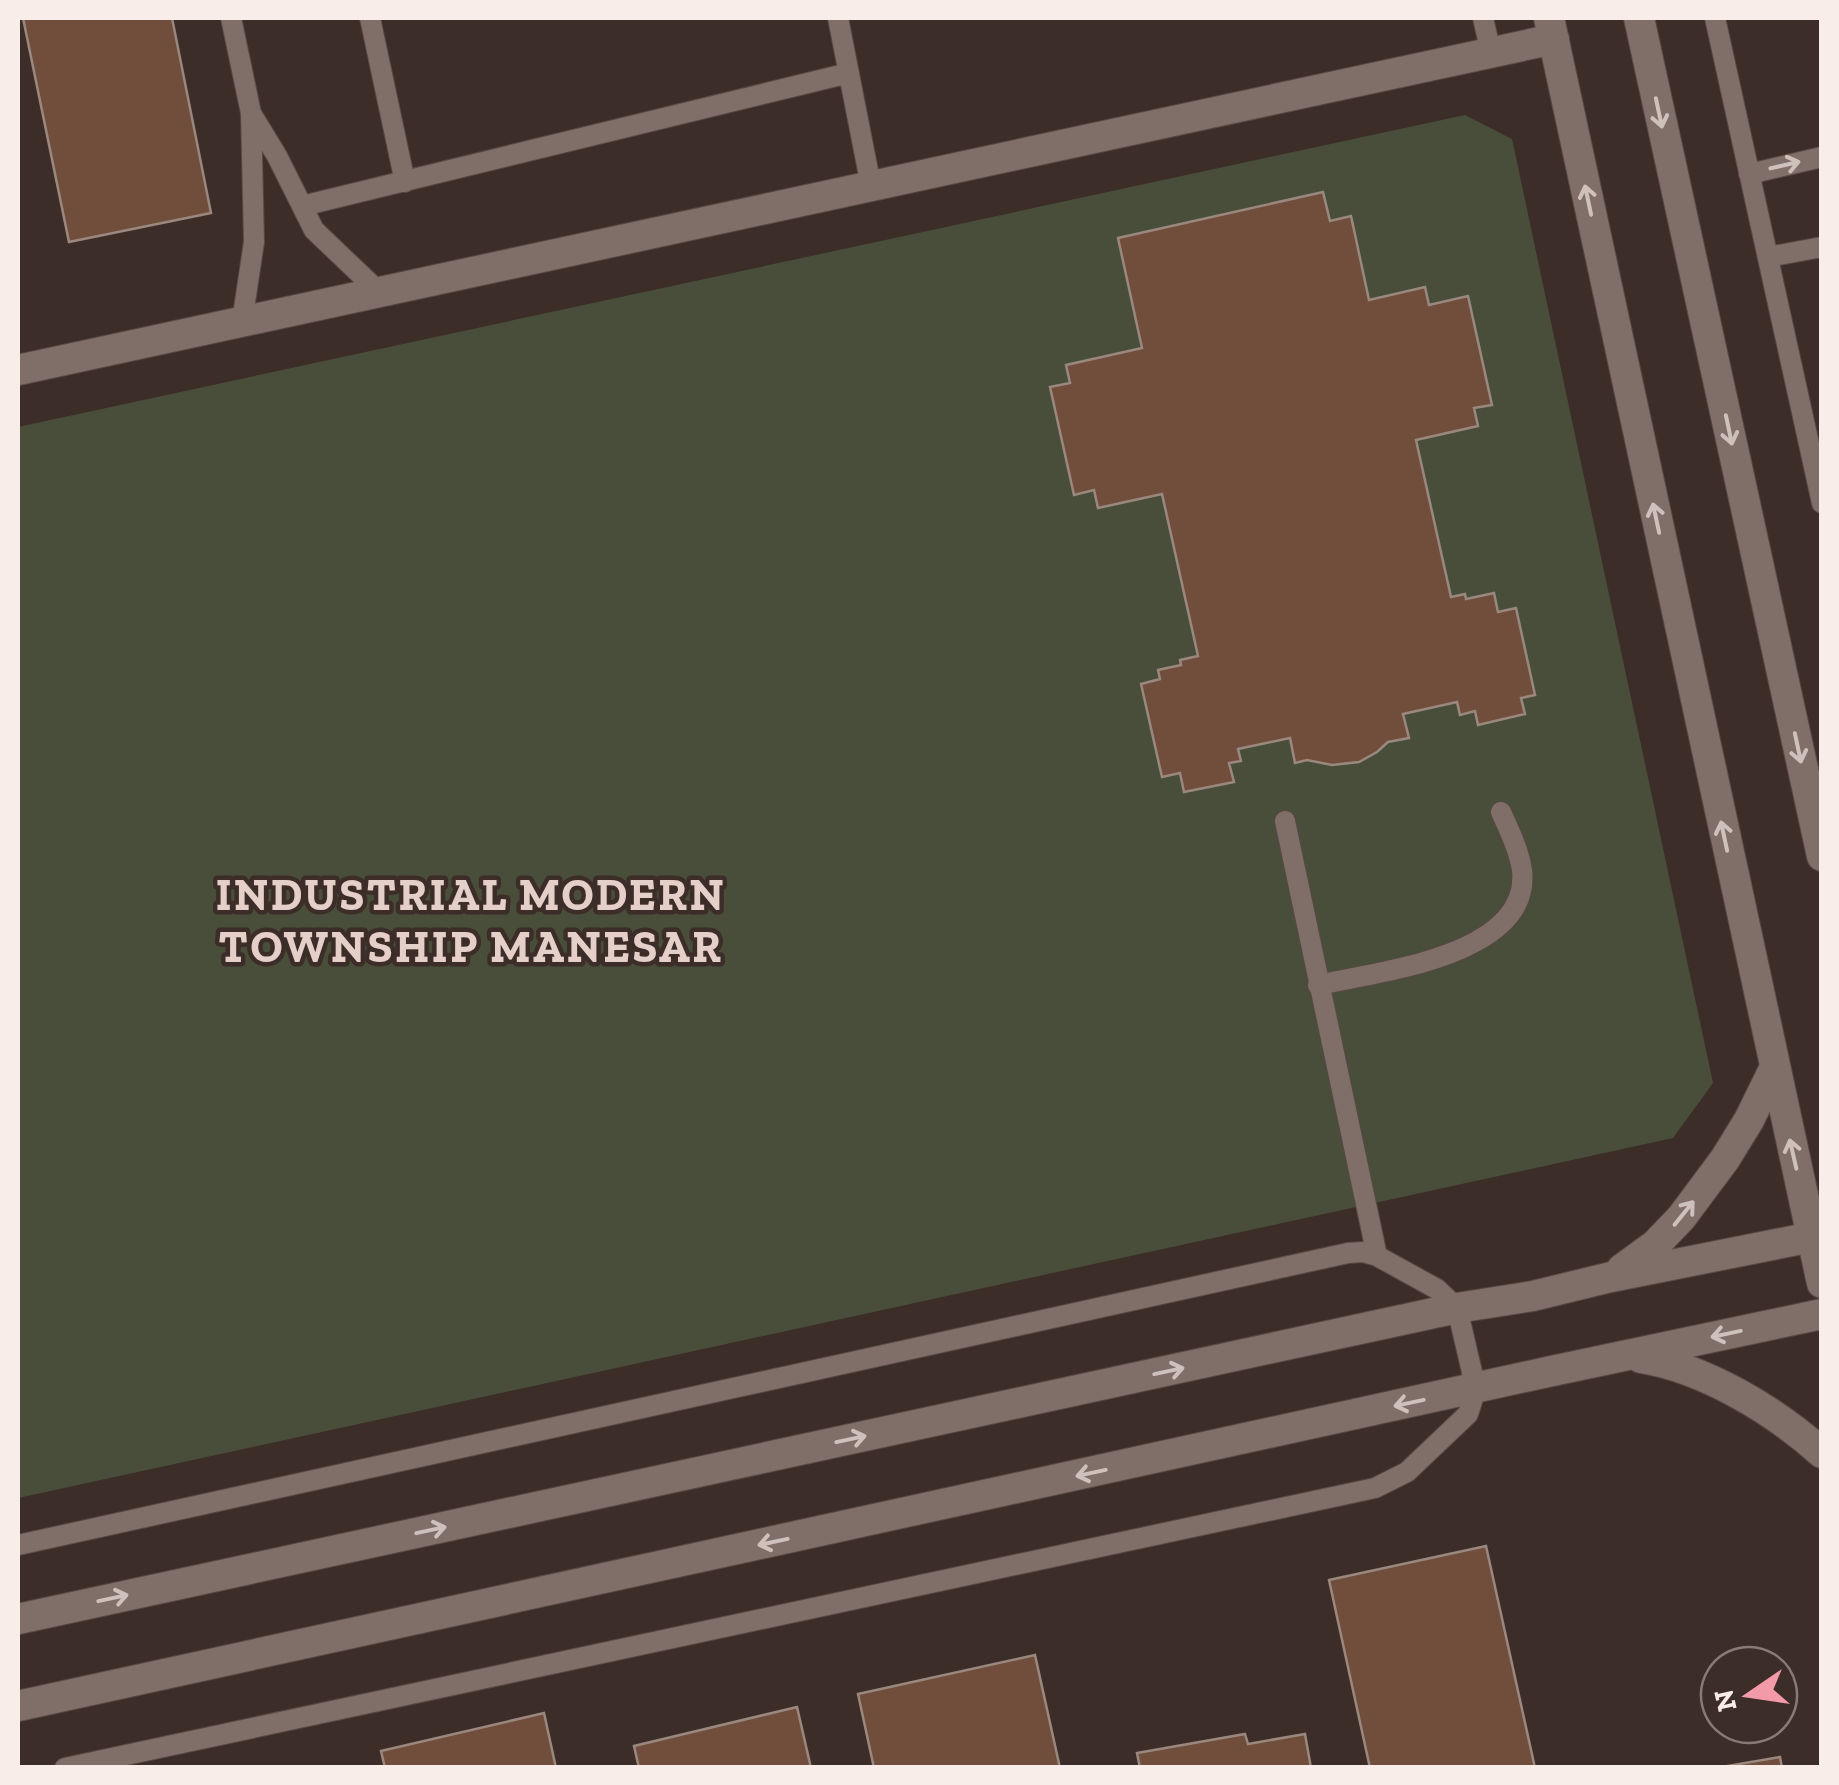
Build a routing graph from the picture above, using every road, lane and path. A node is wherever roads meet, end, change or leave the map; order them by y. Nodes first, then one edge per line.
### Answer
1 (231, 18) edge
2 (370, 18) edge
3 (838, 18) edge
4 (1484, 18) edge
5 (1638, 18) edge
6 (1716, 18) edge
7 (1551, 28) edge
8 (1491, 53) junction
9 (849, 73) junction
10 (250, 113) junction
11 (1822, 158) edge
12 (1750, 174) junction
13 (405, 182) junction
14 (871, 186) junction
15 (302, 206) junction
16 (1822, 247) edge
17 (1768, 257) junction
18 (380, 292) junction
19 (242, 322) junction
20 (18, 370) edge
21 (1822, 503) edge
22 (1501, 812) dead end
23 (1284, 822) dead end
24 (1822, 856) edge
25 (1318, 985) junction
26 (1774, 1069) junction
27 (1817, 1236) edge
28 (1377, 1256) junction
29 (1611, 1277) junction
30 (1822, 1283) edge
31 (1457, 1308) junction
32 (1822, 1314) edge
33 (1626, 1355) junction
34 (1476, 1389) junction
35 (1822, 1453) edge
36 (18, 1545) edge
37 (18, 1619) edge
38 (18, 1706) edge
39 (64, 1768) edge

1 - 10 lane
2 - 13 lane
3 - 9 lane
4 - 8 lane
5 -> 24 street
6 - 12 lane
7 - 8 street
26 -> 7 street
8 - 14 street
9 - 13 lane
9 - 14 lane
10 - 15 lane
10 - 19 lane
12 -> 11 lane
12 - 17 lane
13 - 15 lane
14 - 18 street
15 - 18 lane
16 - 17 lane
17 - 21 lane
18 - 19 street
19 - 20 street
22 - 25 lane
23 - 25 lane
25 - 28 lane
27 -> 26 street
29 -> 26 street
27 - 29 street
27 - 30 street
28 - 31 lane
28 - 36 lane
29 - 31 street
31 - 34 lane
37 -> 31 street
32 -> 33 street
33 - 34 street
33 - 35 street
34 -> 38 street
34 - 39 lane

